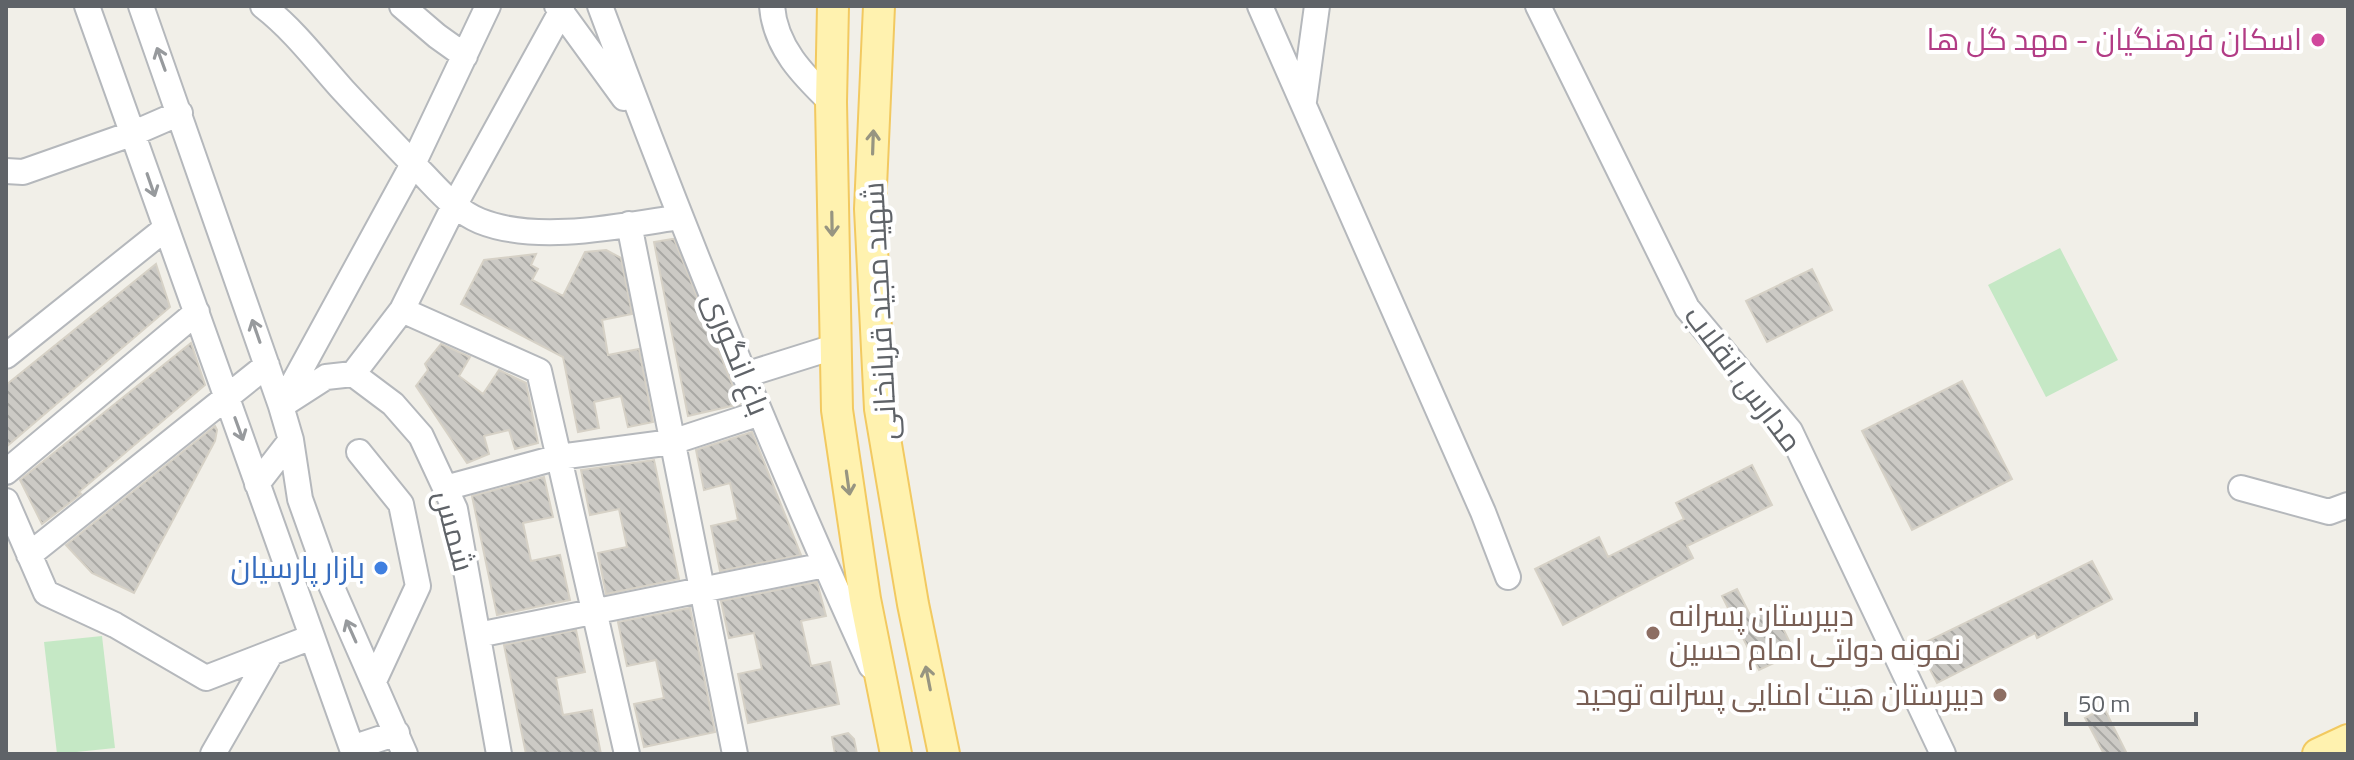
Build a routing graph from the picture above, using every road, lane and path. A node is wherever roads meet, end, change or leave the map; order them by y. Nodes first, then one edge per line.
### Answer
1 (87, 6) edge
2 (141, 6) edge
3 (402, 6) edge
4 (488, 6) edge
5 (600, 6) edge
6 (772, 6) edge
7 (833, 6) edge
8 (879, 6) edge
9 (1260, 6) edge
10 (1317, 6) edge
11 (1538, 6) edge
12 (560, 8) edge
13 (280, 11) edge
14 (465, 56) junction
15 (1304, 101) junction
16 (831, 102) junction
17 (180, 113) junction
18 (647, 131) junction
19 (134, 133) junction
20 (413, 164) junction
21 (6, 171) edge
22 (454, 206) junction
23 (680, 217) junction
24 (629, 224) junction
25 (166, 228) junction
26 (402, 310) junction
27 (197, 312) junction
28 (834, 347) junction
29 (6, 356) edge
30 (267, 365) junction
31 (353, 374) junction
32 (745, 375) junction
33 (227, 396) junction
34 (281, 406) junction
35 (760, 413) junction
36 (291, 440) junction
37 (672, 442) junction
38 (359, 452) dead end
39 (559, 457) junction
40 (6, 472) edge
41 (257, 484) junction
42 (445, 488) junction
43 (2241, 488) dead end
44 (6, 501) edge
45 (2348, 505) edge
46 (29, 555) junction
47 (825, 565) junction
48 (1508, 577) dead end
49 (701, 590) junction
50 (592, 612) junction
51 (478, 635) junction
52 (312, 637) junction
53 (271, 653) junction
54 (374, 681) junction
55 (885, 697) junction
56 (2348, 740) edge
57 (401, 743) edge
58 (353, 751) edge
59 (213, 754) edge
60 (499, 754) edge
61 (627, 754) edge
62 (735, 754) edge
63 (896, 754) edge
64 (944, 754) edge
65 (1943, 754) edge
66 (2318, 754) edge

1 - 19 street
17 -> 2 street
3 - 14 street
4 - 14 street
5 - 18 street, باغ انگوری
6 - 16 street
7 - 16 main road, شهید مجید قربانخانی
64 -> 8 main road, شهید مجید قربانخانی
9 - 15 street
10 - 15 street
11 - 65 street, مدارس انقلاب
12 - 18 street
12 - 22 street
13 - 20 street
14 - 20 street
15 - 48 street
16 -> 28 main road, شهید مجید قربانخانی
17 - 19 street
30 -> 17 street
18 - 23 street, باغ انگوری
19 - 21 street
19 -> 25 street
20 - 22 street
20 - 34 street
22 - 24 street
22 - 26 street
23 - 24 street
23 - 32 street, باغ انگوری
24 - 37 street
25 - 27 street
25 - 29 street
26 - 31 street
26 - 39 street
27 - 33 street
27 - 40 street
28 - 32 street
28 -> 55 main road, شهید مجید قربانخانی
30 - 33 street
30 - 34 street
31 - 34 street
31 - 42 street, شمس
32 - 35 street, باغ انگوری
33 -> 41 street
33 - 46 street
34 - 36 street
35 - 37 street
35 - 47 street, باغ انگوری
36 - 41 street
54 -> 36 street
37 - 39 street
37 - 49 street
38 - 54 street
39 - 42 street
39 - 50 street
41 - 52 street
42 - 51 street, شمس
43 - 45 street
44 - 46 street
46 - 53 street
47 - 49 street
47 - 55 street, باغ انگوری
49 - 50 street
49 - 62 street
50 - 51 street
50 - 61 street
51 - 60 street, شمس
52 - 53 street
52 - 58 street
53 - 59 street
54 - 57 street
55 - 63 main road, شهید مجید قربانخانی
56 - 66 main road
57 - 58 street

